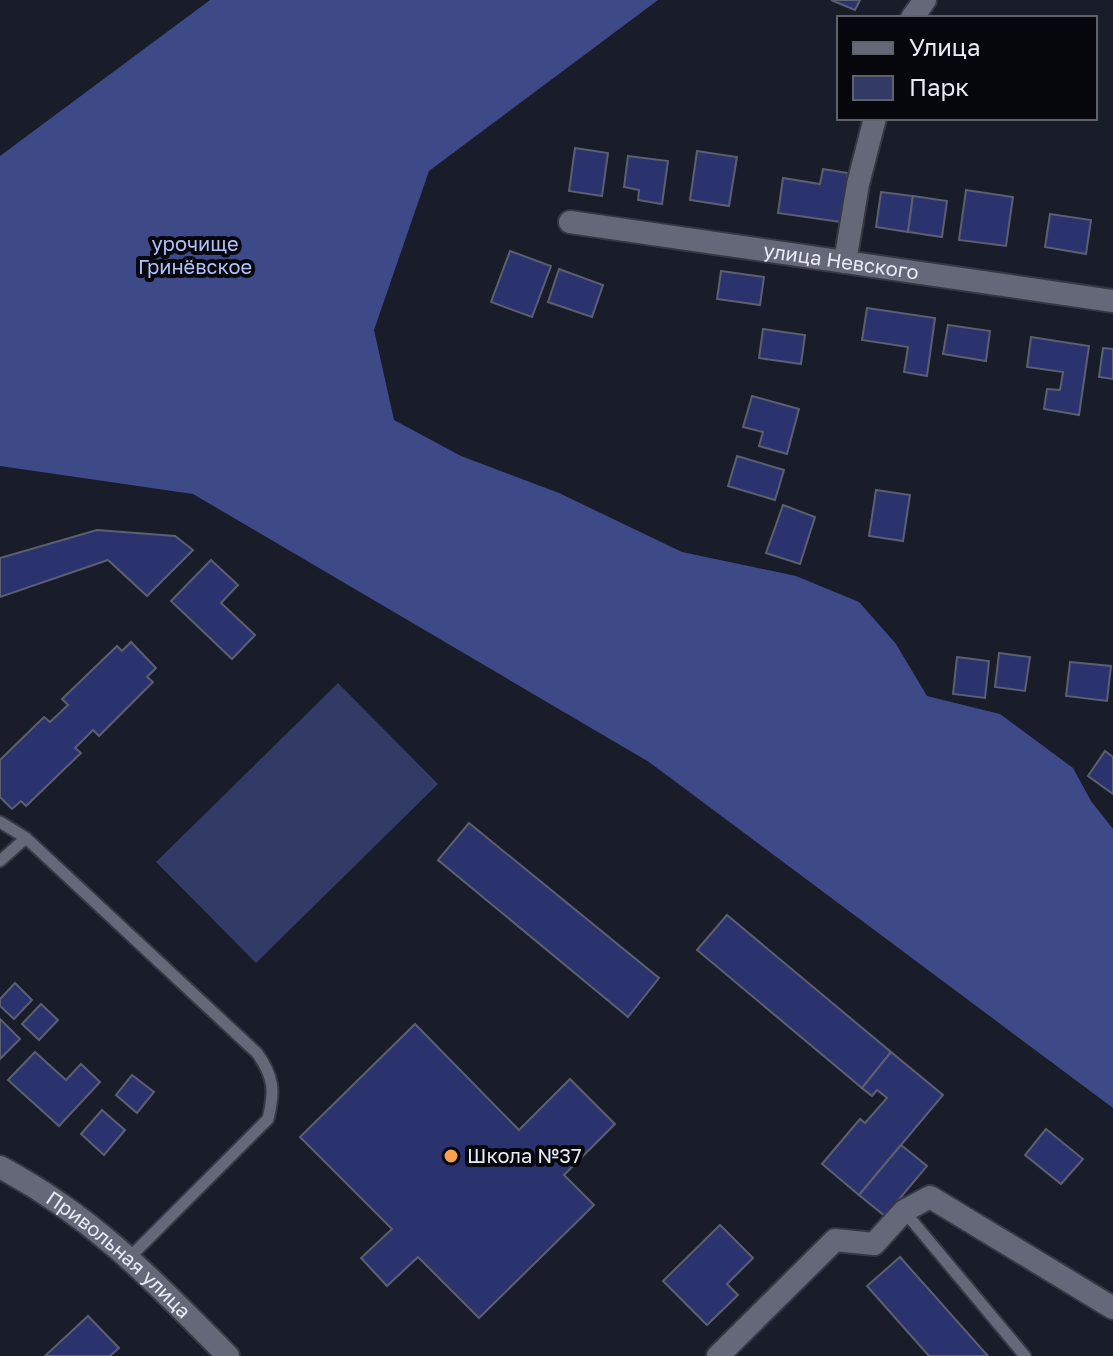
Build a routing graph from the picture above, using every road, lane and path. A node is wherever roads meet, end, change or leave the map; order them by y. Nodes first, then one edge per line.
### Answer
1 (874, 120) edge
2 (570, 222) dead end
3 (845, 262) junction
4 (1113, 301) edge
5 (0, 822) edge
6 (26, 838) junction
7 (0, 861) edge
8 (0, 1167) edge
9 (904, 1211) junction
10 (130, 1257) junction
11 (1113, 1308) edge
12 (228, 1356) edge
13 (718, 1356) edge
14 (1025, 1356) edge

1 - 3 street
2 - 3 street, улица Невского
3 - 4 street, улица Невского
5 - 6 lane
6 - 7 lane
6 - 10 lane
8 - 10 street, Привольная улица
9 - 11 street
9 - 13 street
9 - 14 lane
10 - 12 street, Привольная улица

